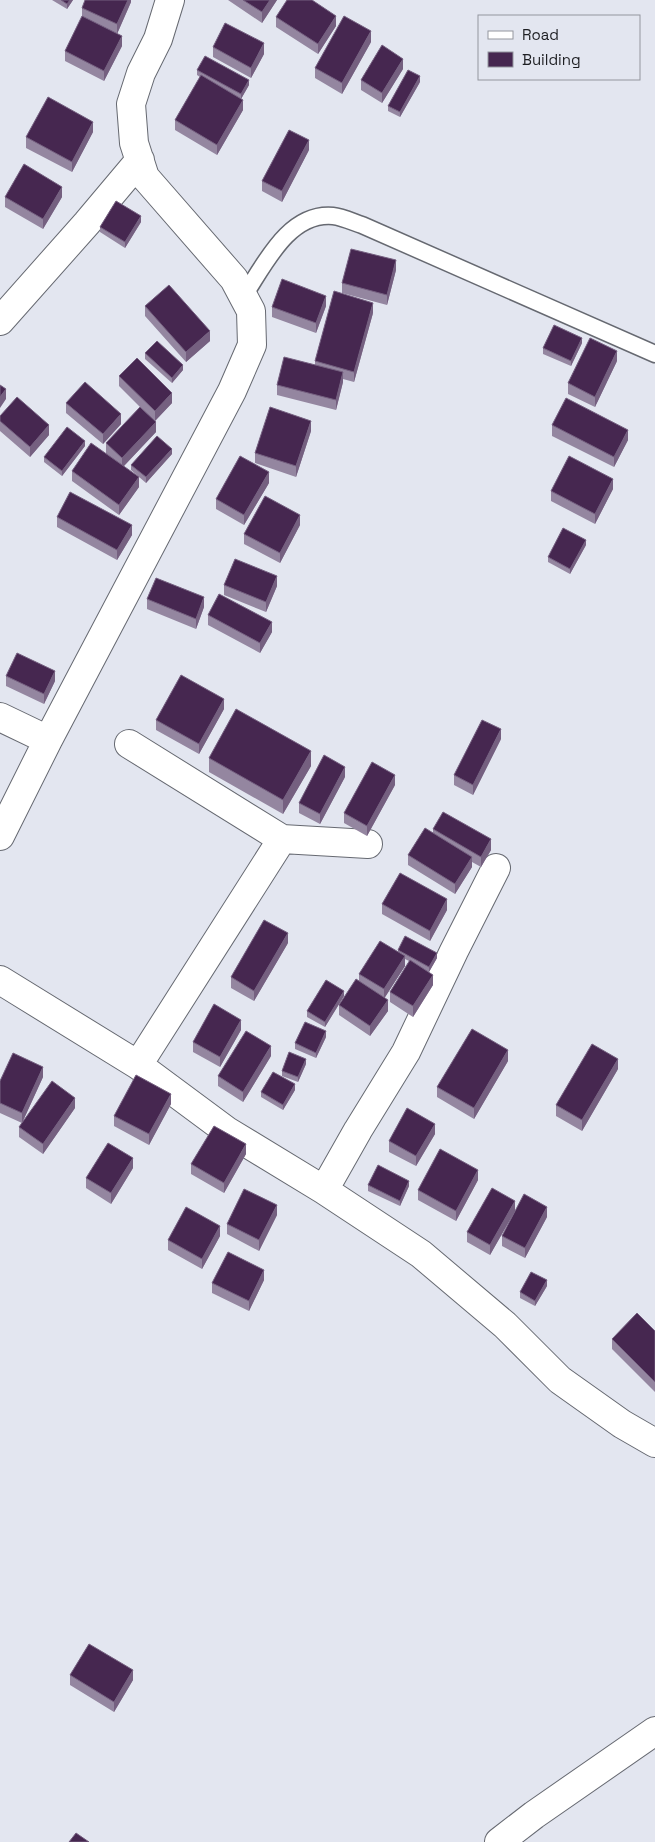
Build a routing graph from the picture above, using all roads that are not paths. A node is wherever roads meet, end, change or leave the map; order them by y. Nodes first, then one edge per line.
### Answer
1 (170, 0) edge
2 (140, 160) junction
3 (243, 297) junction
4 (0, 321) edge
5 (655, 354) edge
6 (0, 717) edge
7 (48, 740) junction
8 (129, 744) dead end
9 (0, 836) edge
10 (282, 839) junction
11 (368, 844) dead end
12 (496, 868) dead end
13 (0, 980) edge
14 (138, 1064) junction
15 (324, 1190) junction
16 (655, 1443) edge
17 (655, 1731) edge
18 (499, 1842) edge

1 - 2 street
2 - 3 street
2 - 4 street
3 - 5 lane
3 - 7 street
6 - 7 street
7 - 9 street
8 - 10 street
10 - 11 street
10 - 14 street
12 - 15 street
13 - 14 street
14 - 15 street
15 - 16 street
17 - 18 street

